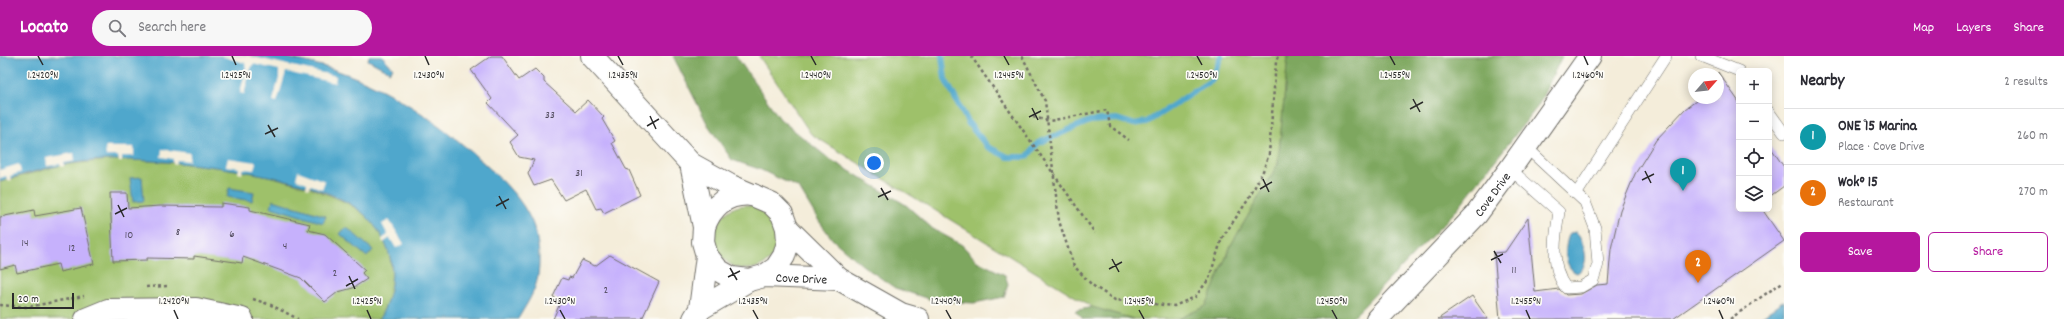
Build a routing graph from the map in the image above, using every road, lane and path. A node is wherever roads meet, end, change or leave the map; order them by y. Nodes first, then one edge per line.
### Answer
1 (592, 56) edge
2 (971, 56) edge
3 (1022, 56) edge
4 (1278, 56) edge
5 (1590, 56) edge
6 (1666, 56) edge
7 (1701, 56) edge
8 (1736, 70) edge
9 (1772, 116) edge
10 (1033, 118) dead end
11 (1049, 121) junction
12 (1784, 133) edge
13 (1129, 140) dead end
14 (1526, 147) junction
15 (691, 164) junction
16 (1510, 170) junction
17 (1054, 176) junction
18 (1577, 193) junction
19 (758, 196) junction
20 (704, 227) junction
21 (787, 228) junction
22 (1095, 233) dead end
23 (707, 256) junction
24 (757, 278) junction
25 (839, 280) junction
26 (1784, 281) edge
27 (697, 314) edge
28 (86, 319) edge
29 (242, 319) edge
30 (918, 319) edge
31 (1377, 319) edge
32 (1730, 319) edge

1 - 15 street, Cove Drive
2 - 17 path
3 - 11 path
4 - 17 path
5 - 14 street, Cove Drive
6 - 18 lane
7 - 8 lane
9 - 12 lane
10 - 11 path
11 - 13 path
11 - 17 path
14 - 16 street, Cove Drive
14 - 18 lane
15 - 19 street, Cove Drive
15 - 20 street, Cove Drive
16 - 18 lane
16 - 31 street, Cove Drive
17 - 22 path
19 - 20 street, Cove Drive
19 - 21 street, Cove Drive
20 - 23 street, Cove Drive
21 - 24 street, Cove Drive
21 - 25 street, Cove Drive
23 - 24 street, Cove Drive
23 - 27 street
24 - 25 street, Cove Drive
24 - 27 street
25 - 30 street, Cove Drive
26 - 32 path
28 - 29 street

